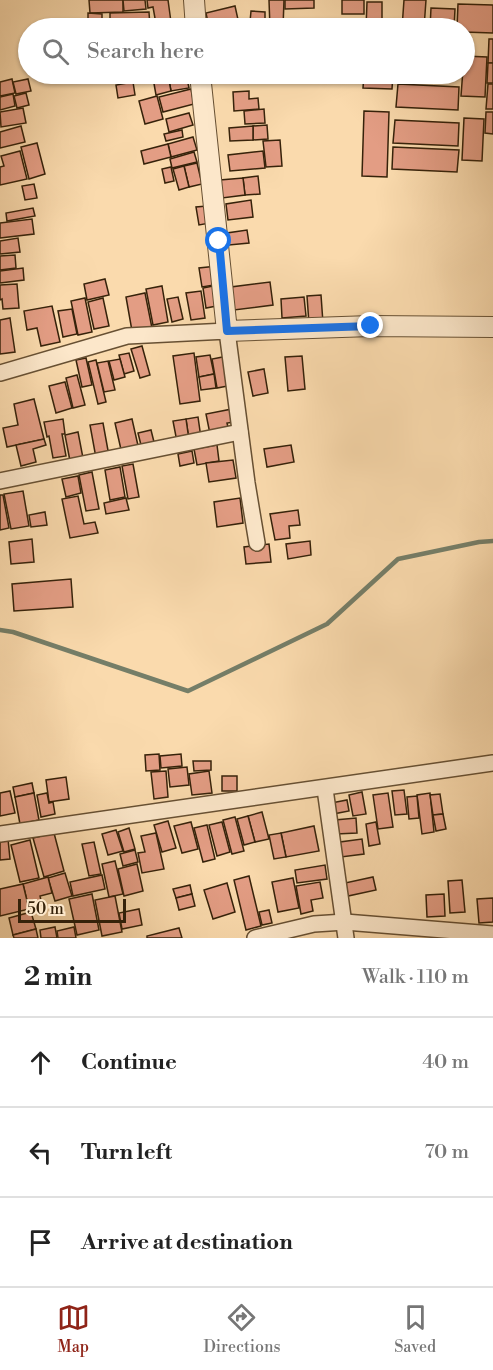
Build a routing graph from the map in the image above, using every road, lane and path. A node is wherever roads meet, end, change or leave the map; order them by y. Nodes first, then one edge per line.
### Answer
1 (194, 0) edge
2 (195, 18) edge
3 (201, 84) edge
4 (493, 327) edge
5 (227, 331) junction
6 (0, 373) edge
7 (240, 432) junction
8 (0, 481) edge
9 (257, 543) dead end
10 (493, 763) edge
11 (325, 789) junction
12 (0, 834) edge
13 (345, 930) edge
14 (493, 934) edge
15 (255, 938) edge

1 - 2 street
3 - 5 street
4 - 5 street
5 - 6 street
5 - 7 street
7 - 8 street
7 - 9 street
10 - 11 street
11 - 12 street
11 - 13 street
13 - 14 street
13 - 15 street

